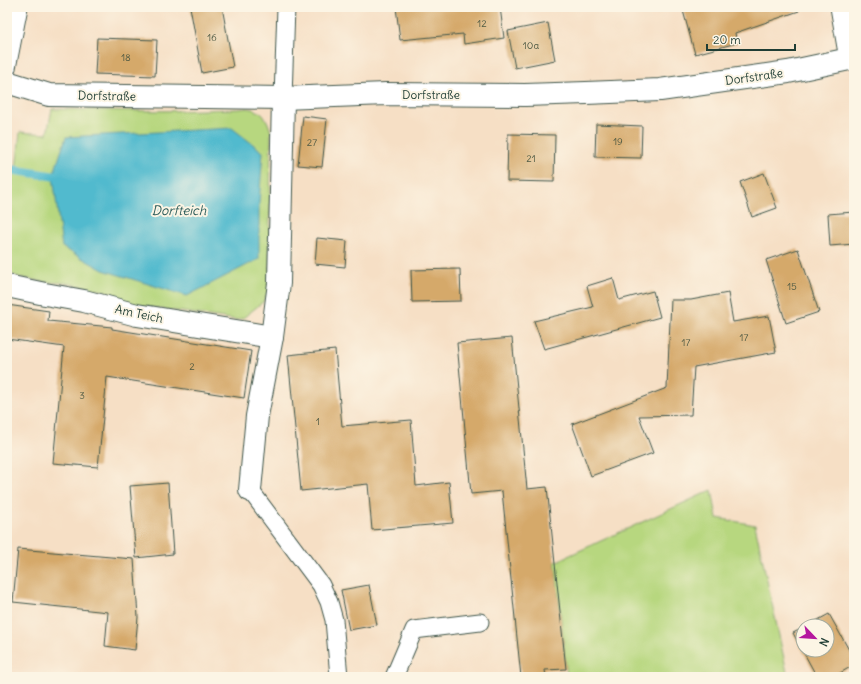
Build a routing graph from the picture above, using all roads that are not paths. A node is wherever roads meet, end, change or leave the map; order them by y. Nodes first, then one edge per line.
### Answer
1 (19, 7) edge
2 (286, 7) edge
3 (839, 7) edge
4 (851, 58) edge
5 (7, 68) edge
6 (7, 82) edge
7 (283, 98) junction
8 (7, 286) edge
9 (272, 338) junction
10 (250, 490) joint
11 (480, 622) dead end
12 (339, 677) edge
13 (394, 677) edge

1 - 5 lane
2 - 7 lane
3 - 4 lane
4 - 7 street, Dorfstraße
6 - 7 street, Dorfstraße
7 - 9 street
8 - 9 street, Am Teich
9 - 10 street
10 - 12 lane
11 - 13 lane

